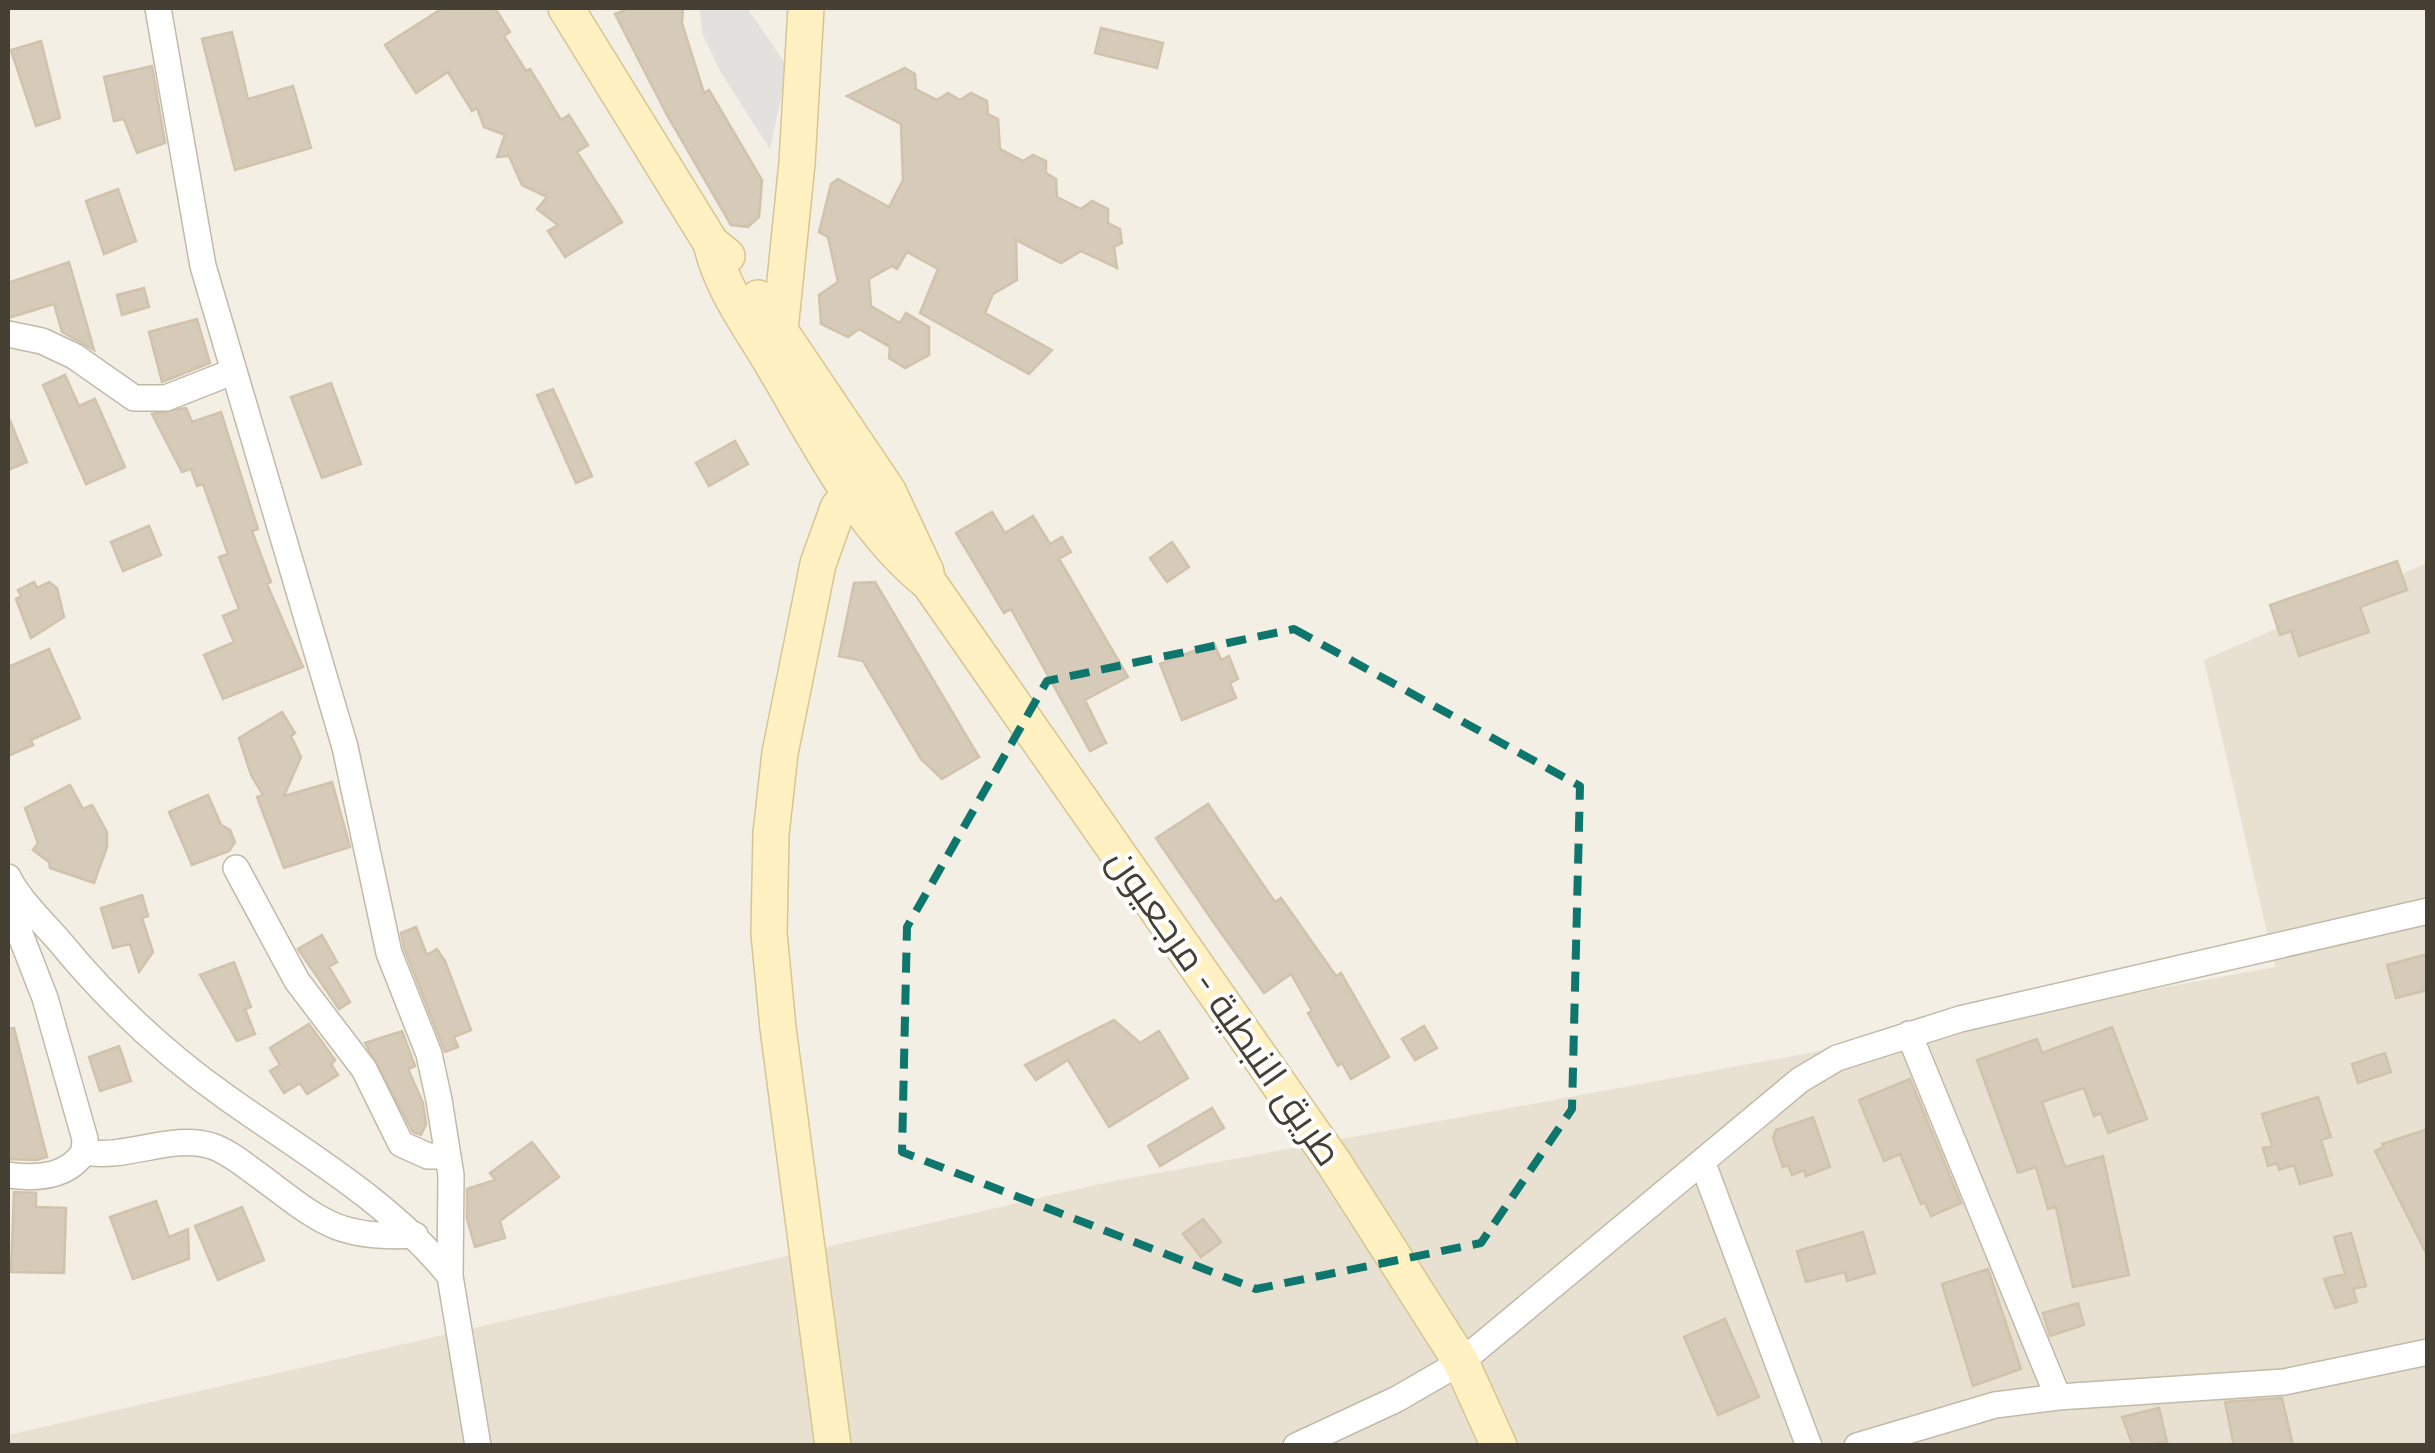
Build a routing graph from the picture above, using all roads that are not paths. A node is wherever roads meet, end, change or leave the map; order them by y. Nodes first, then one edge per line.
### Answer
1 (158, 8) edge
2 (566, 8) edge
3 (806, 8) edge
4 (8, 334) edge
5 (784, 358) junction
6 (232, 372) junction
7 (860, 476) junction
8 (236, 868) dead end
9 (10, 883) edge
10 (2428, 912) edge
11 (1910, 1034) junction
12 (84, 1152) junction
13 (448, 1156) junction
14 (1703, 1164) junction
15 (8, 1175) edge
16 (415, 1236) junction
17 (450, 1276) junction
18 (2428, 1352) edge
19 (1461, 1362) junction
20 (2058, 1397) junction
21 (478, 1446) edge
22 (833, 1446) edge
23 (1296, 1446) edge
24 (1499, 1446) edge
25 (1808, 1446) edge
26 (1857, 1446) edge

1 - 6 street
2 - 5 main road, طريق النبطية - مرجعيون
3 - 5 main road
4 - 6 street
5 - 7 main road, طريق النبطية - مرجعيون
6 - 13 street
7 - 19 main road, طريق النبطية - مرجعيون
7 - 22 main road
8 - 13 street
9 - 12 street
9 - 16 street
10 - 11 street
11 - 14 street
11 - 20 street
12 - 15 street
12 - 16 street
13 - 17 street
14 - 19 street
14 - 25 street
16 - 17 street
17 - 21 street
18 - 20 street
19 - 23 street
19 - 24 main road, طريق النبطية - مرجعيون
20 - 26 street

